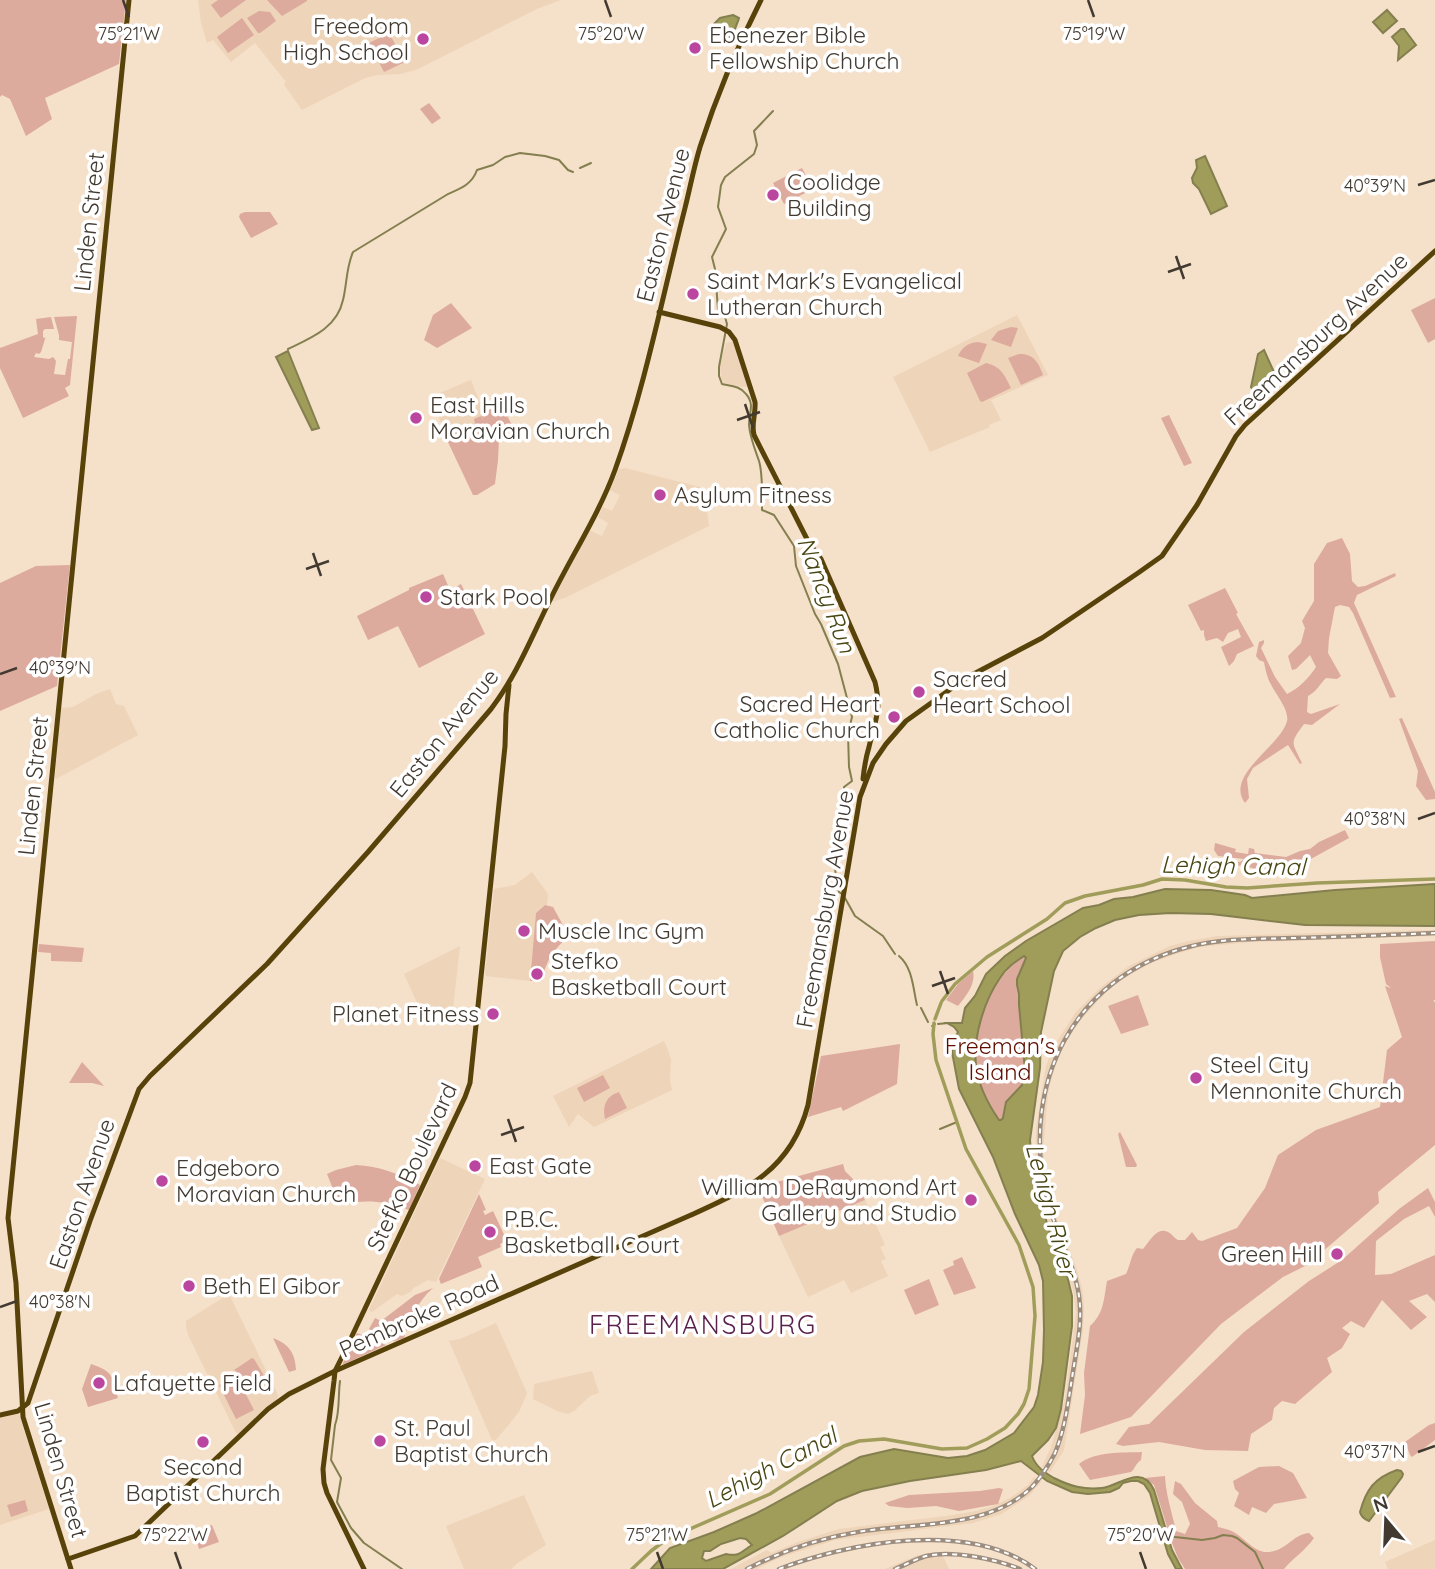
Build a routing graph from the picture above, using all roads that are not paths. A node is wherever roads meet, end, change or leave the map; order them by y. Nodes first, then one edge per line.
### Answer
1 (129, 0) edge
2 (761, 0) edge
3 (1435, 251) edge
4 (659, 312) junction
5 (509, 682) junction
6 (506, 710) junction
7 (485, 717) junction
8 (507, 718) junction
9 (860, 797) junction
10 (754, 1184) joint
11 (335, 1371) junction
12 (25, 1406) junction
13 (0, 1415) edge
14 (68, 1559) junction
15 (71, 1569) edge
16 (364, 1569) edge

1 - 12 main road, Linden Street
2 - 4 main road, Easton Avenue
3 - 9 main road, Freemansburg Avenue
4 - 5 main road, Easton Avenue
4 - 9 main road
5 - 6 main road, Stefko Boulevard
5 - 7 main road, Easton Avenue
5 - 8 main road, Stefko Boulevard
6 - 7 main road
6 - 8 main road, Stefko Boulevard
7 - 12 main road, Easton Avenue
8 - 11 main road, Stefko Boulevard
9 - 10 main road, Freemansburg Avenue
10 - 11 main road, Pembroke Road
11 - 14 main road, Pembroke Road
11 - 16 main road, Stefko Boulevard
12 - 13 main road
12 - 14 main road, Linden Street
14 - 15 main road, Linden Street

